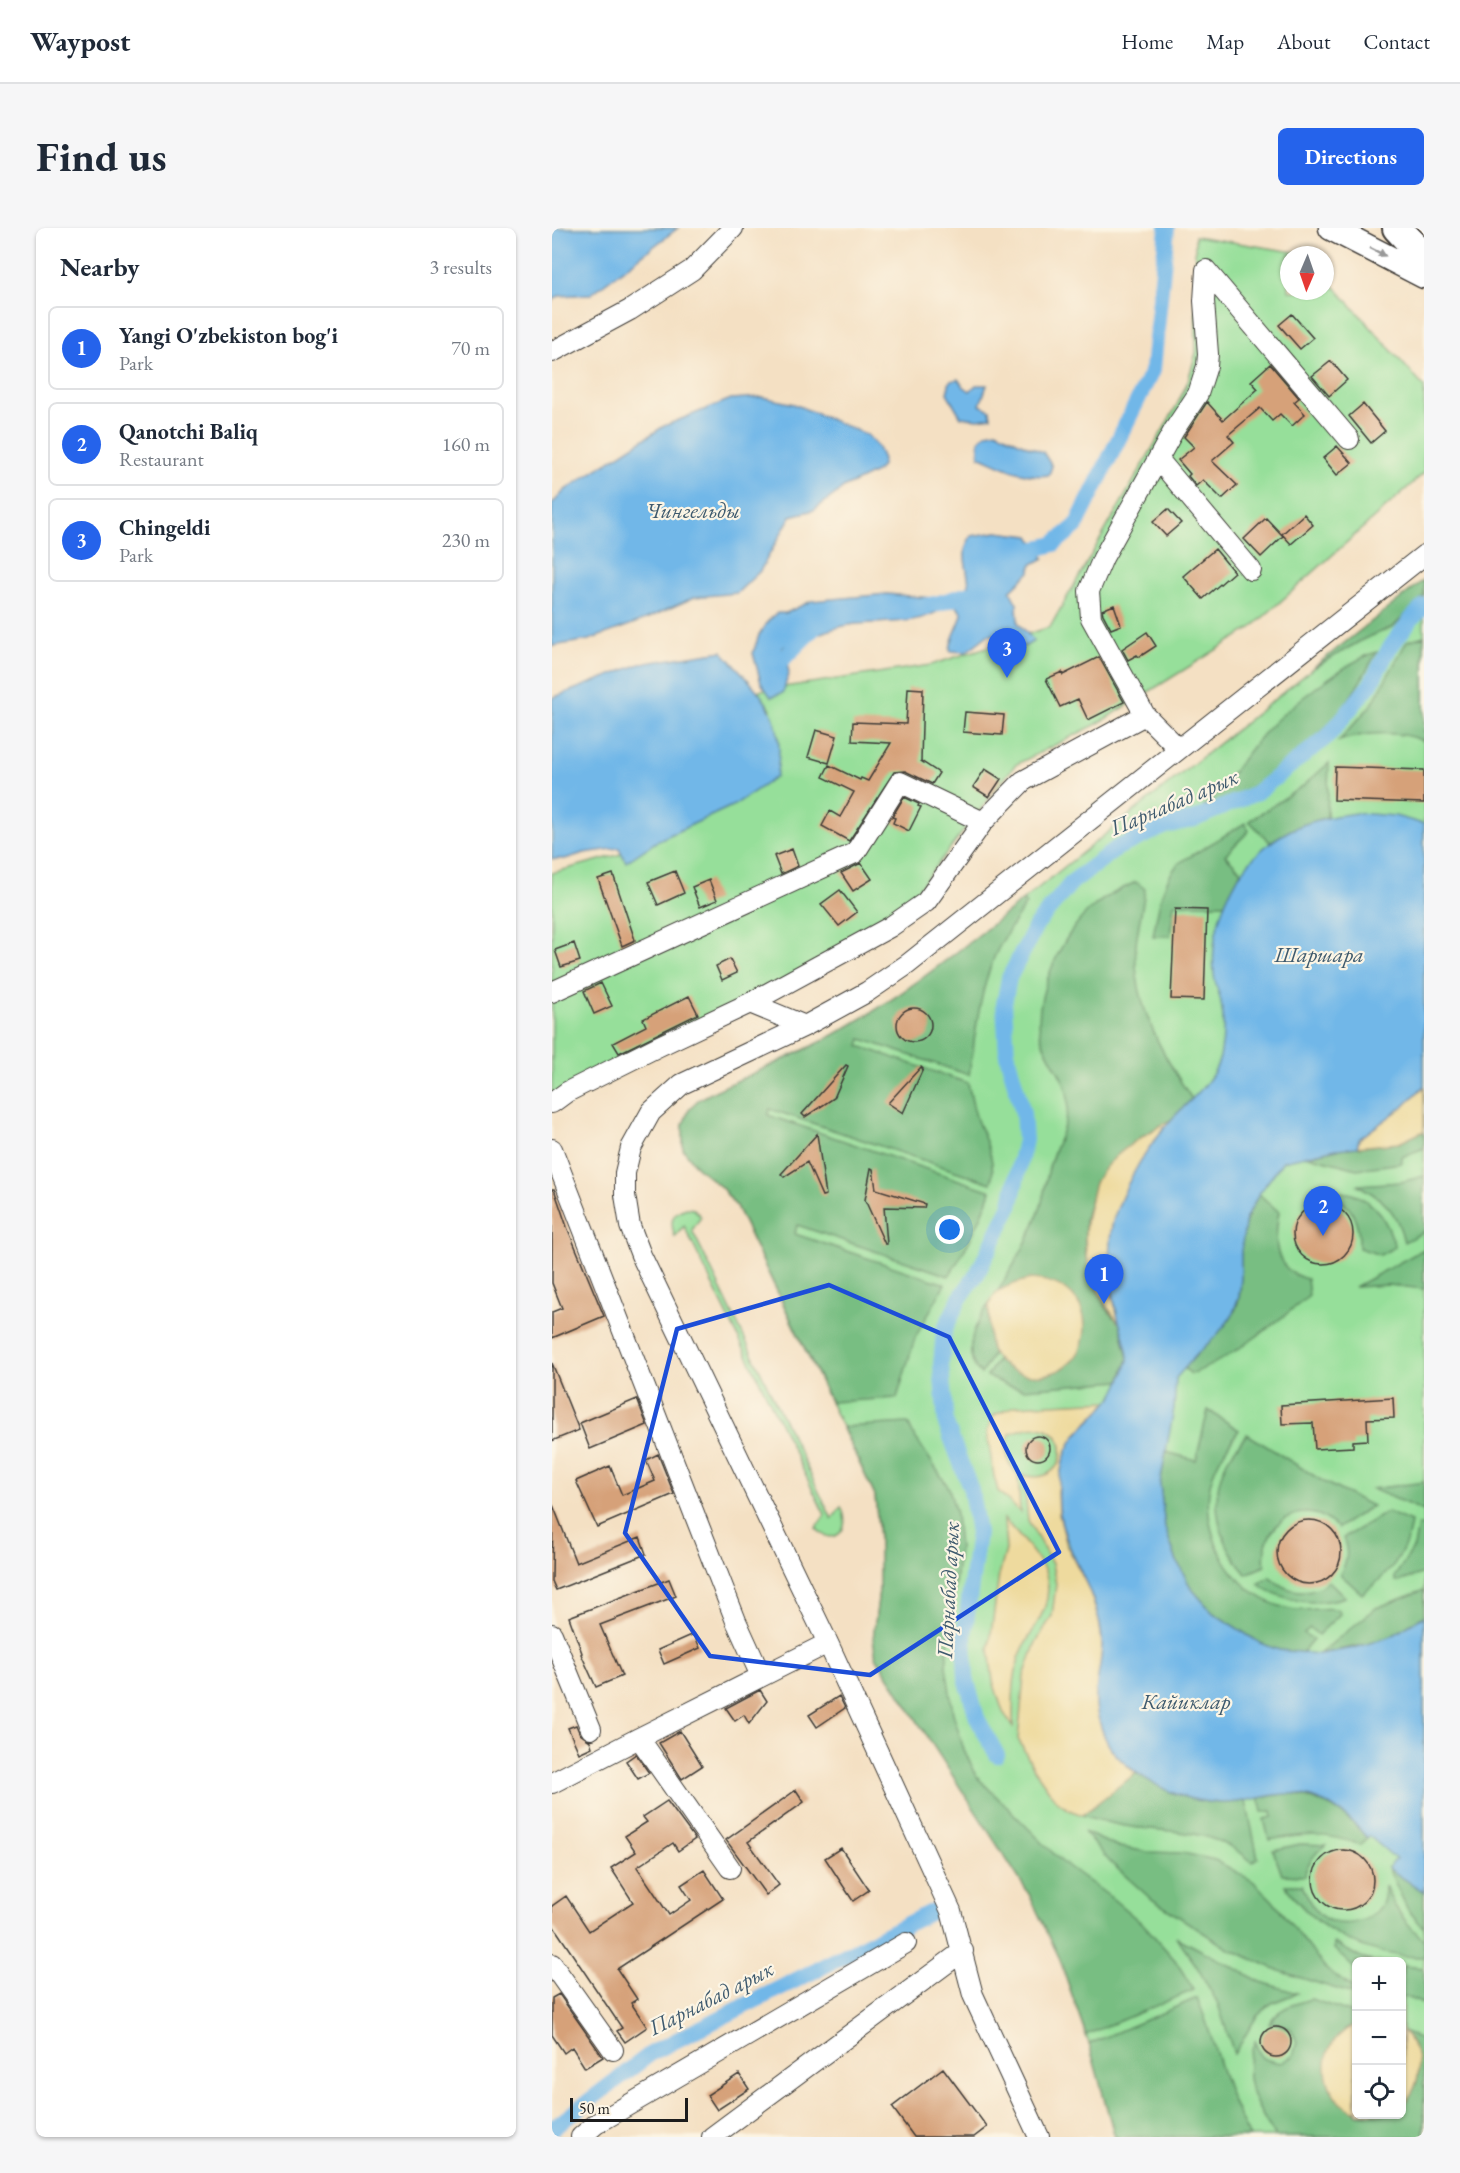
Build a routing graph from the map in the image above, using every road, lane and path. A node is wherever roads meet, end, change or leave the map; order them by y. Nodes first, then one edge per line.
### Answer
1 (733, 228) edge
2 (1331, 228) edge
3 (1397, 228) edge
4 (1413, 228) edge
5 (1424, 233) edge
6 (1424, 257) edge
7 (1424, 276) edge
8 (552, 352) edge
9 (1349, 440) dead end
10 (1158, 459) junction
11 (1424, 555) edge
12 (1251, 570) dead end
13 (1145, 715) junction
14 (1179, 749) junction
15 (983, 822) junction
16 (552, 992) edge
17 (750, 1003) junction
18 (806, 1026) junction
19 (552, 1102) edge
20 (552, 1149) edge
21 (552, 1634) edge
22 (828, 1643) junction
23 (761, 1677) junction
24 (591, 1729) dead end
25 (639, 1738) junction
26 (552, 1783) edge
27 (730, 1868) dead end
28 (906, 1943) dead end
29 (963, 1951) junction
30 (552, 1964) edge
31 (613, 2050) dead end
32 (581, 2137) edge
33 (712, 2137) edge
34 (1039, 2137) edge

1 - 8 street
2 -> 7 main road
3 - 6 highway
4 - 5 highway
9 - 10 street
10 - 12 street
10 - 13 street
11 - 14 street
13 - 14 street
13 - 15 street
14 - 18 street
15 - 16 street
15 - 17 street
17 - 18 street
17 - 19 street
18 - 22 street
20 - 23 street
21 - 24 street
22 - 23 street
22 - 29 street
23 - 25 street
25 - 26 street
25 - 27 street
28 - 32 street
29 - 33 street
29 - 34 street
30 - 31 street

